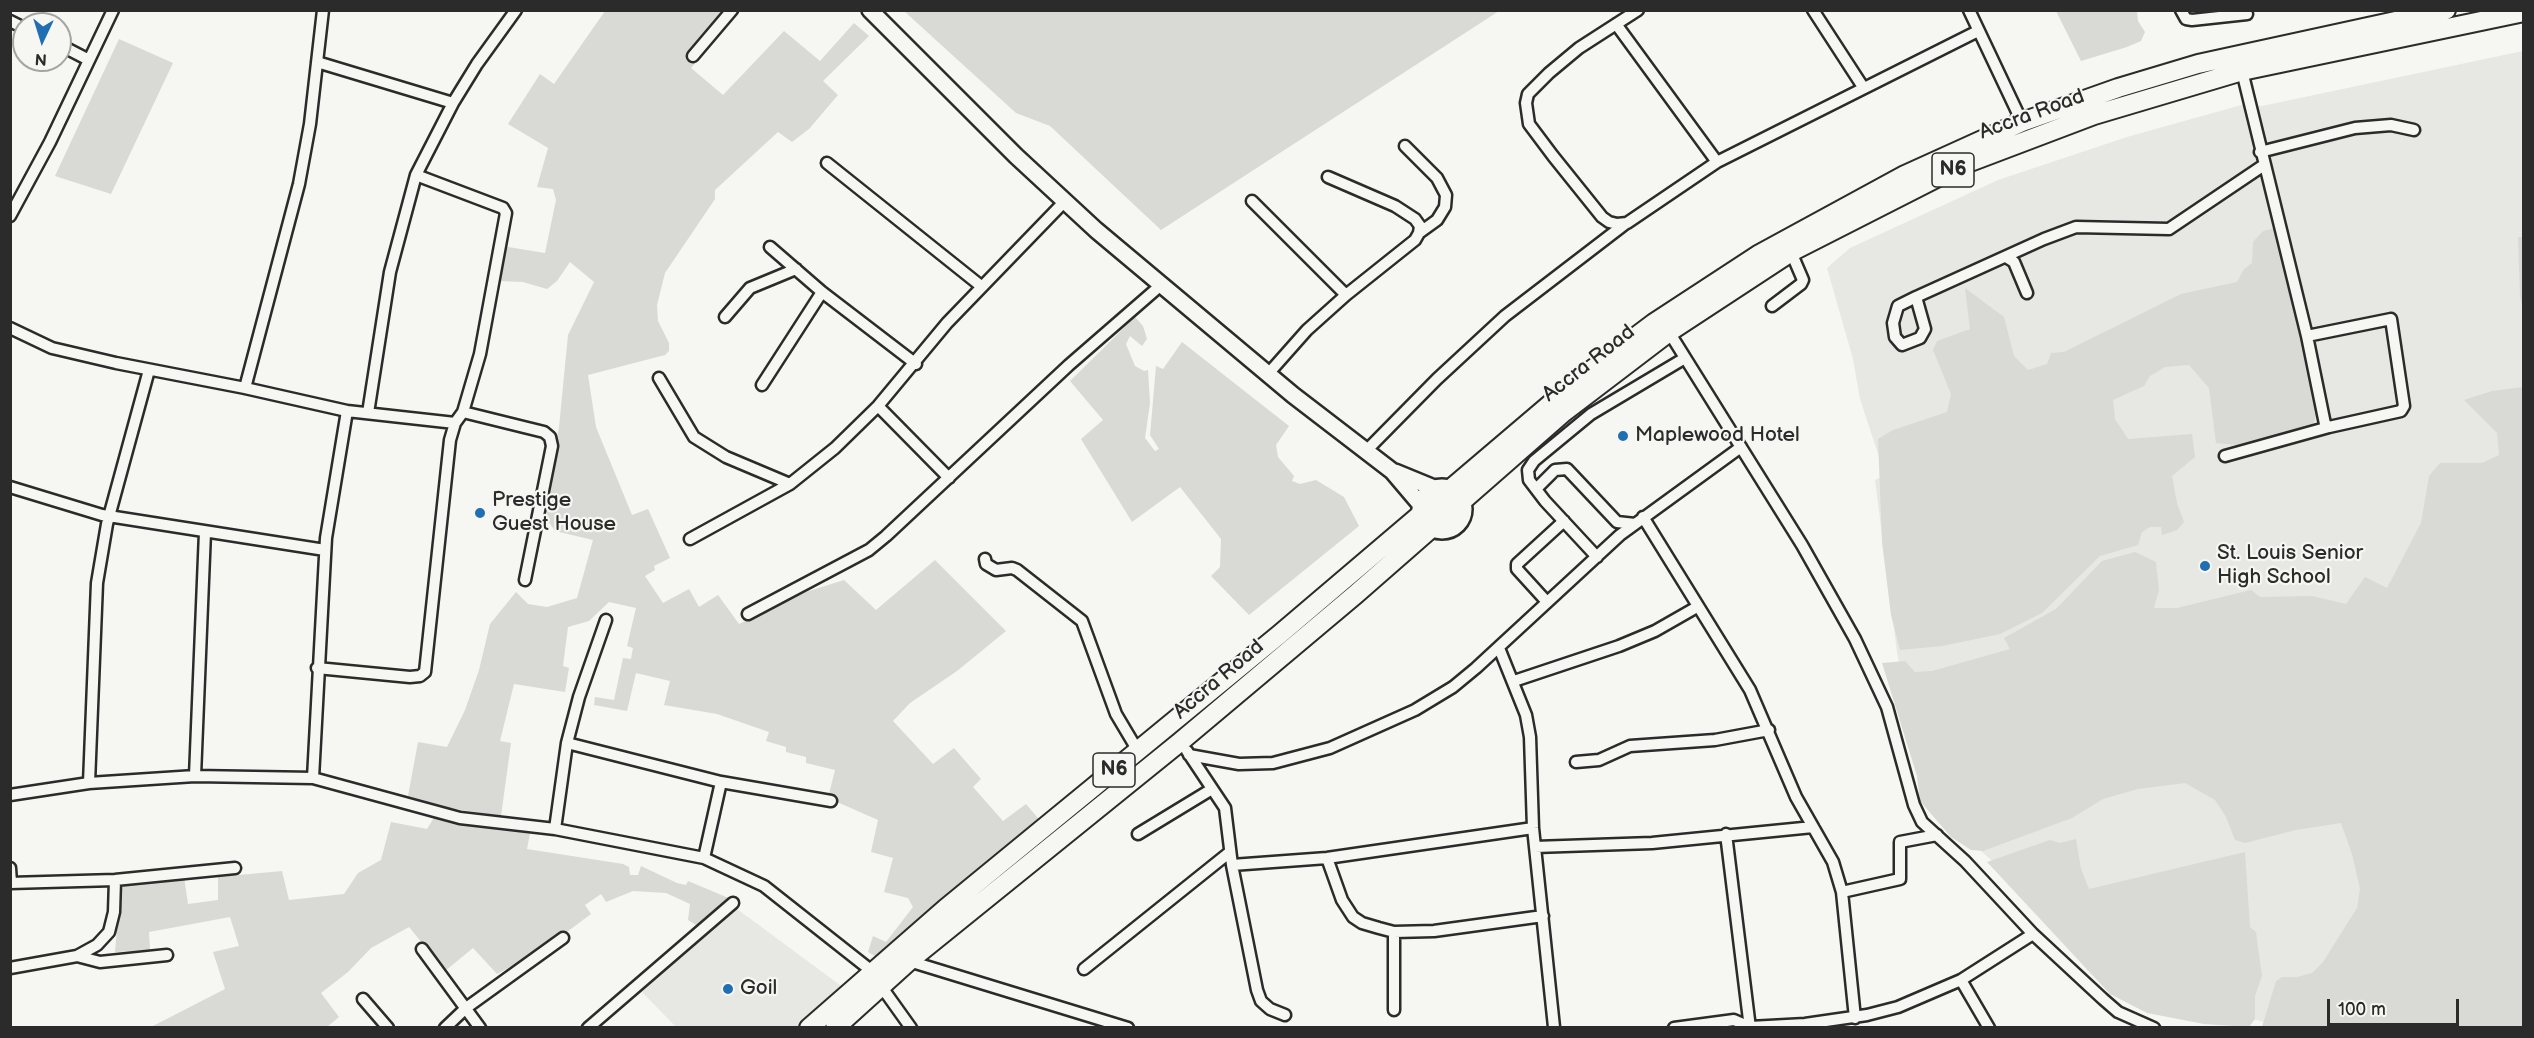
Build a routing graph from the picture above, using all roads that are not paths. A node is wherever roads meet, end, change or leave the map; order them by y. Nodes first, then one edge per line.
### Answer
1 (113, 10) edge
2 (322, 10) edge
3 (732, 10) edge
4 (870, 10) edge
5 (1638, 10) edge
6 (1813, 10) edge
7 (1969, 10) edge
8 (2181, 10) edge
9 (2446, 10) edge
10 (510, 12) edge
11 (2521, 13) edge
12 (2247, 14) dead end
13 (1616, 24) junction
14 (1978, 31) junction
15 (72, 51) edge
16 (693, 56) dead end
17 (89, 60) junction
18 (317, 62) junction
19 (2242, 71) junction
20 (1863, 87) junction
21 (453, 103) junction
22 (2022, 122) junction
23 (2414, 130) dead end
24 (1405, 146) dead end
25 (2260, 152) junction
26 (1717, 162) junction
27 (827, 163) dead end
28 (2264, 165) junction
29 (416, 175) junction
30 (1328, 177) dead end
31 (1065, 201) junction
32 (1251, 201) dead end
33 (12, 209) edge
34 (1627, 223) junction
35 (1419, 233) junction
36 (770, 247) dead end
37 (1791, 252) junction
38 (2006, 256) junction
39 (796, 269) junction
40 (1161, 285) junction
41 (981, 286) junction
42 (822, 292) junction
43 (2027, 293) dead end
44 (1346, 295) junction
45 (1916, 297) dead end
46 (1772, 306) dead end
47 (724, 317) dead end
48 (10, 328) edge
49 (1669, 332) junction
50 (2307, 336) junction
51 (1685, 358) junction
52 (916, 364) junction
53 (149, 370) junction
54 (1268, 374) junction
55 (659, 378) dead end
56 (762, 385) dead end
57 (245, 388) junction
58 (878, 406) junction
59 (347, 411) junction
60 (463, 412) junction
61 (368, 413) junction
62 (455, 423) junction
63 (2329, 427) junction
64 (1741, 447) junction
65 (1366, 451) junction
66 (2225, 456) dead end
67 (1392, 471) junction
68 (949, 478) junction
69 (790, 484) junction
70 (10, 487) edge
71 (1536, 489) junction
72 (1449, 493) junction
73 (1420, 509) junction
74 (109, 517) junction
75 (1639, 520) junction
76 (1564, 521) junction
77 (1431, 528) junction
78 (205, 532) junction
79 (690, 539) dead end
80 (325, 550) junction
81 (1597, 557) junction
82 (985, 559) dead end
83 (525, 580) dead end
84 (1547, 602) junction
85 (1698, 606) junction
86 (748, 614) dead end
87 (606, 620) dead end
88 (1280, 634) junction
89 (1499, 648) junction
90 (1290, 649) junction
91 (317, 668) junction
92 (1514, 681) junction
93 (1769, 730) junction
94 (567, 743) junction
95 (1184, 748) junction
96 (1138, 751) junction
97 (1576, 762) dead end
98 (195, 776) junction
99 (313, 778) junction
100 (720, 782) junction
101 (89, 783) junction
102 (1212, 789) junction
103 (10, 795) edge
104 (831, 801) dead end
105 (1813, 827) junction
106 (1533, 828) junction
107 (555, 829) junction
108 (1138, 834) dead end
109 (1726, 834) junction
110 (1937, 835) junction
111 (1535, 847) junction
112 (1230, 852) junction
113 (704, 858) junction
114 (1327, 858) junction
115 (1232, 865) junction
116 (10, 868) edge
117 (235, 868) dead end
118 (115, 880) junction
119 (11, 884) edge
120 (1842, 892) junction
121 (733, 903) dead end
122 (1543, 916) junction
123 (1395, 932) junction
124 (2033, 934) junction
125 (563, 938) dead end
126 (422, 949) dead end
127 (167, 955) dead end
128 (77, 956) junction
129 (909, 961) junction
130 (10, 968) edge
131 (1084, 969) dead end
132 (877, 979) junction
133 (1961, 980) junction
134 (363, 999) dead end
135 (466, 1008) junction
136 (1394, 1010) dead end
137 (1285, 1015) dead end
138 (1867, 1015) junction
139 (1855, 1018) junction
140 (1750, 1027) edge
141 (388, 1028) edge
142 (445, 1028) edge
143 (480, 1028) edge
144 (588, 1028) edge
145 (809, 1028) edge
146 (835, 1028) edge
147 (911, 1028) edge
148 (1128, 1028) edge
149 (1555, 1028) edge
150 (1674, 1028) edge
151 (1869, 1028) edge
152 (1989, 1028) edge
153 (2154, 1028) edge

1 - 17 street
2 - 18 street
3 - 16 street
4 - 31 street
5 - 13 street
6 - 20 street
7 - 14 street
8 - 12 street
9 - 22 highway, Accra Road / N6
10 - 21 street
11 - 19 highway, Accra Road / N6
13 - 26 street
13 - 34 street
14 - 20 street
14 - 22 street
15 - 17 street
17 - 33 street
18 - 21 street
18 - 57 street
19 - 25 street
19 - 37 highway, Accra Road / N6
20 - 26 street
21 - 29 street
22 - 72 highway, Accra Road / N6
23 - 25 street
24 - 35 street
25 - 28 street
26 - 34 street
27 - 41 street
28 - 38 street
28 - 50 street
29 - 60 street
29 - 61 street
30 - 35 street
31 - 40 street
31 - 41 street
32 - 44 street
34 - 65 street
35 - 44 street
36 - 39 street
37 - 46 street
37 - 49 highway, Accra Road / N6
38 - 43 street
38 - 45 street
39 - 42 street
39 - 47 street
40 - 54 street
40 - 68 street
41 - 52 street
42 - 52 street
42 - 56 street
44 - 54 street
48 - 53 street
49 - 51 street
49 - 72 highway, Accra Road / N6
50 - 63 street
50 - 63 street
51 - 64 street
51 - 71 street
52 - 58 street
53 - 57 street
53 - 74 street
54 - 65 street
55 - 69 street
57 - 59 street
58 - 68 street
58 - 69 street
59 - 61 street
59 - 80 street
60 - 62 street
60 - 83 street
61 - 62 street
62 - 91 street
63 - 66 street
64 - 75 street
64 - 110 street
65 - 67 street
67 - 72 street
67 - 73 street
68 - 86 street
69 - 79 street
70 - 74 street
71 - 75 street
71 - 76 street
72 - 73 highway, Accra Road / N6
72 - 77 highway, Accra Road / N6
73 - 77 street
73 - 88 highway, Accra Road / N6
74 - 78 street
74 - 101 street
75 - 81 street
75 - 85 street
76 - 81 street
76 - 84 street
77 - 90 highway, Accra Road / N6
78 - 80 street
78 - 98 street
80 - 91 street
81 - 84 street
82 - 96 street
84 - 89 street
85 - 92 street
85 - 93 street
87 - 94 street
88 - 90 highway
88 - 96 highway, Accra Road / N6
89 - 92 street
89 - 95 street
90 - 95 highway, Accra Road / N6
91 - 99 street
92 - 106 street
93 - 97 street
93 - 105 street
94 - 100 street
94 - 107 street
95 - 102 street
95 - 129 highway, Accra Road / N6
96 - 132 highway, Accra Road / N6
98 - 99 street
98 - 101 street
99 - 107 street
100 - 104 street
100 - 113 street
101 - 103 street
102 - 108 street
102 - 112 street
105 - 109 street
105 - 120 street
106 - 111 street
106 - 114 street
107 - 113 street
109 - 111 street
109 - 140 street
110 - 120 street
110 - 124 street
111 - 122 street
112 - 115 street
112 - 131 street
113 - 132 street
114 - 115 street
114 - 123 street
115 - 137 street
116 - 119 street
117 - 118 street
118 - 119 street
118 - 128 street
120 - 139 street
121 - 144 street
122 - 123 street
122 - 149 street
123 - 136 street
124 - 133 street
124 - 153 street
125 - 135 street
126 - 135 street
127 - 128 street
128 - 130 street
129 - 132 highway, Accra Road / N6
129 - 148 street
132 - 145 highway, Accra Road / N6
132 - 146 highway, Accra Road / N6
132 - 147 street
133 - 138 street
133 - 152 street
134 - 141 street
135 - 142 street
135 - 143 street
138 - 139 street
138 - 151 street
139 - 140 street
140 - 150 street

